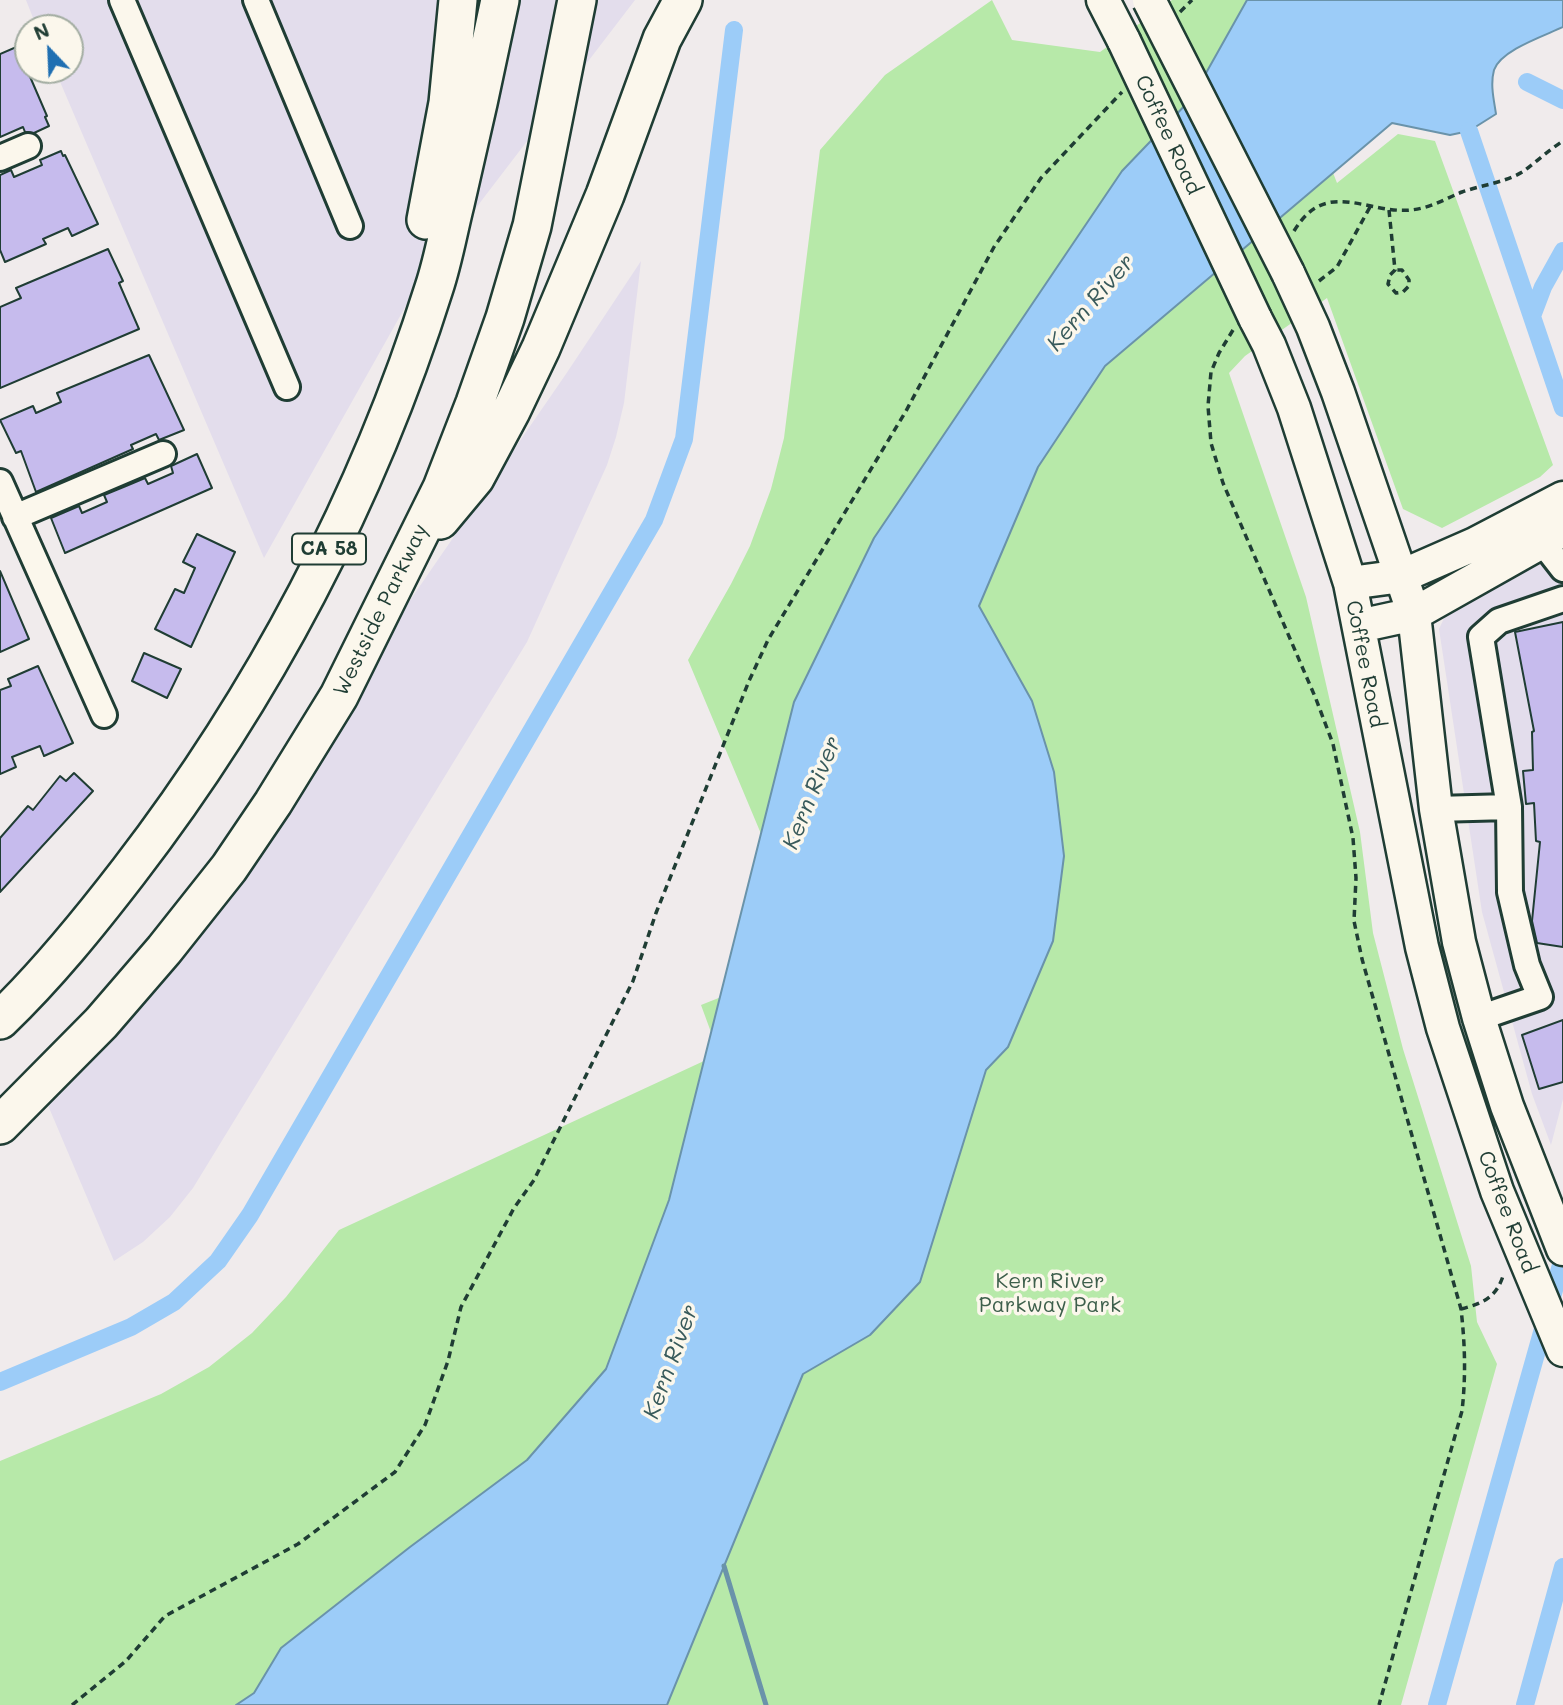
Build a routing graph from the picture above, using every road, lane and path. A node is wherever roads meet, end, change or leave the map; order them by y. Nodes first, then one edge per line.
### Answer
1 (122, 0) edge
2 (256, 0) edge
3 (458, 0) edge
4 (500, 0) edge
5 (577, 0) edge
6 (683, 0) edge
7 (1103, 0) edge
8 (1149, 0) edge
9 (1192, 0) edge
10 (1174, 20) dead end
11 (1123, 91) dead end
12 (1563, 141) edge
13 (28, 146) dead end
14 (0, 158) edge
15 (1370, 206) junction
16 (1389, 210) junction
17 (350, 226) dead end
18 (1291, 235) dead end
19 (1395, 270) junction
20 (1292, 281) junction
21 (1244, 324) junction
22 (287, 387) dead end
23 (395, 403) junction
24 (163, 454) dead end
25 (0, 482) edge
26 (15, 517) junction
27 (1555, 519) edge
28 (402, 566) junction
29 (1563, 569) edge
30 (1402, 576) junction
31 (1350, 583) junction
32 (1563, 599) edge
33 (1414, 614) junction
34 (1359, 626) junction
35 (104, 715) dead end
36 (1376, 716) junction
37 (1509, 807) junction
38 (1436, 809) junction
39 (1479, 1018) junction
40 (0, 1020) edge
41 (0, 1125) edge
42 (1503, 1206) junction
43 (1563, 1249) edge
44 (1526, 1263) junction
45 (1461, 1308) junction
46 (1563, 1350) edge
47 (72, 1705) edge
48 (1379, 1705) edge

1 - 22 street
2 - 17 street
3 - 23 highway
4 - 23 highway, CA 58
5 - 28 highway, Westside Parkway
6 - 28 highway
7 - 21 main road, Coffee Road, bridge
8 - 20 main road, Coffee Road, bridge
9 - 10 path
11 - 47 path
12 - 16 path
13 - 14 street
15 - 16 path
15 - 18 path
15 - 20 path
16 - 19 path
19 - 19 path
20 - 30 main road, Coffee Road
21 - 31 main road, Coffee Road
21 - 45 path
23 - 40 highway, CA 58
24 - 26 street
25 - 26 street
26 - 35 street
27 - 29 street
27 - 30 main road
27 - 33 main road
28 - 41 highway, Westside Parkway
30 - 31 main road
30 - 33 main road, Coffee Road
31 - 34 main road, Coffee Road
32 - 37 street
33 - 34 main road
33 - 38 main road, Coffee Road
34 - 36 main road, Coffee Road
36 - 38 main road
36 - 42 main road, Coffee Road
37 - 38 street
37 - 39 street
38 - 39 main road, Coffee Road
39 - 42 main road
39 - 43 main road, Coffee Road
42 - 44 main road, Coffee Road
44 - 45 path
44 - 46 main road, Coffee Road
45 - 48 path

